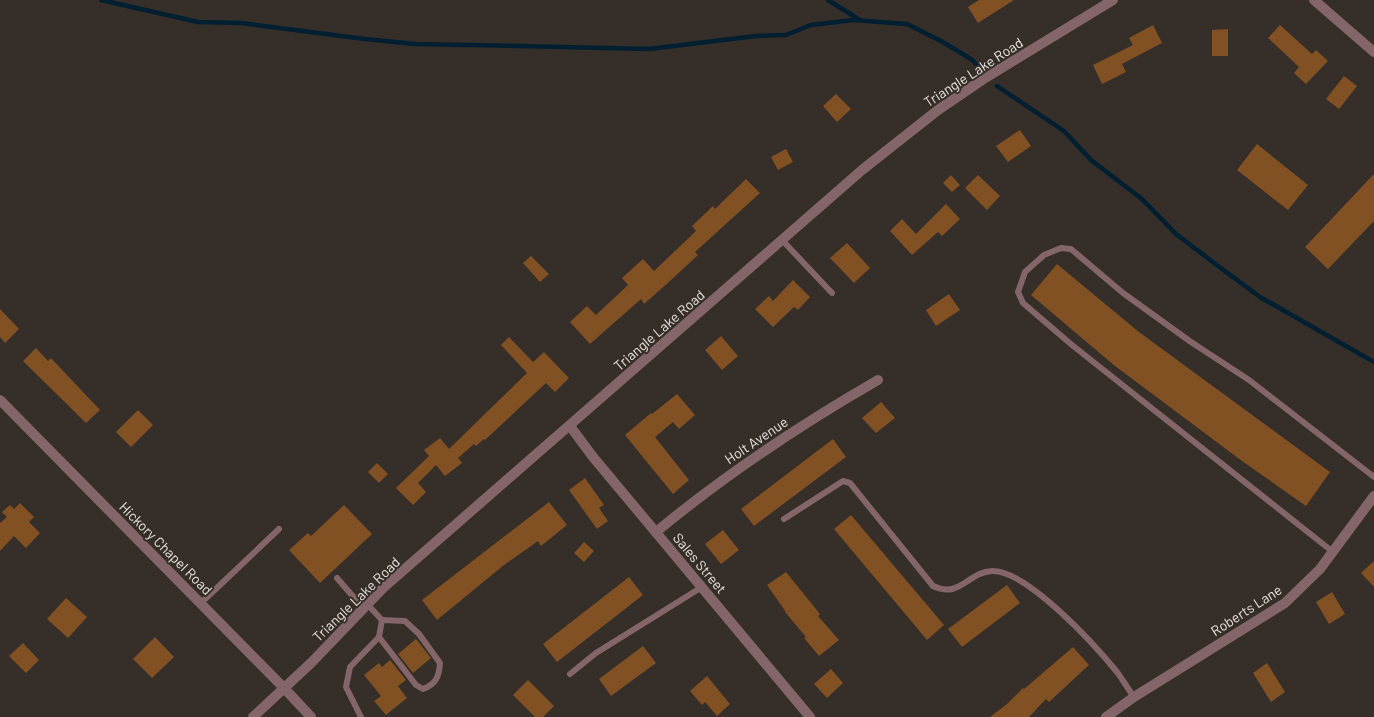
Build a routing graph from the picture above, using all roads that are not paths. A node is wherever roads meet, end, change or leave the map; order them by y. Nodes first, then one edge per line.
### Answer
1 (1112, 0) edge
2 (1314, 0) edge
3 (1374, 52) edge
4 (782, 240) junction
5 (832, 293) dead end
6 (878, 380) dead end
7 (0, 400) edge
8 (570, 426) junction
9 (1374, 477) edge
10 (1374, 496) edge
11 (784, 519) dead end
12 (279, 529) dead end
13 (656, 532) junction
14 (1333, 552) junction
15 (337, 578) dead end
16 (702, 587) junction
17 (201, 603) junction
18 (365, 606) junction
19 (382, 620) junction
20 (379, 637) junction
21 (570, 674) dead end
22 (284, 688) junction
23 (1134, 697) junction
24 (253, 717) edge
25 (311, 717) edge
26 (361, 717) edge
27 (810, 717) edge
28 (1106, 717) edge

1 - 4 street, Triangle Lake Road
2 - 3 street
4 - 5 lane
4 - 8 street, Triangle Lake Road
6 - 13 street, Holt Avenue
7 - 17 street, Hickory Chapel Road
8 - 13 street, Sales Street
8 - 18 street, Triangle Lake Road
9 - 14 lane
10 - 14 street, Roberts Lane
11 - 23 lane
12 - 17 lane
13 - 16 street, Sales Street
14 - 23 street, Roberts Lane
15 - 18 lane
16 - 21 lane
16 - 27 street, Sales Street
17 - 22 street, Hickory Chapel Road
18 - 19 lane
18 - 22 street, Triangle Lake Road
19 - 20 lane
19 - 20 lane
20 - 26 lane
22 - 24 street, Triangle Lake Road
22 - 25 street, Hickory Chapel Road
23 - 28 street, Roberts Lane

